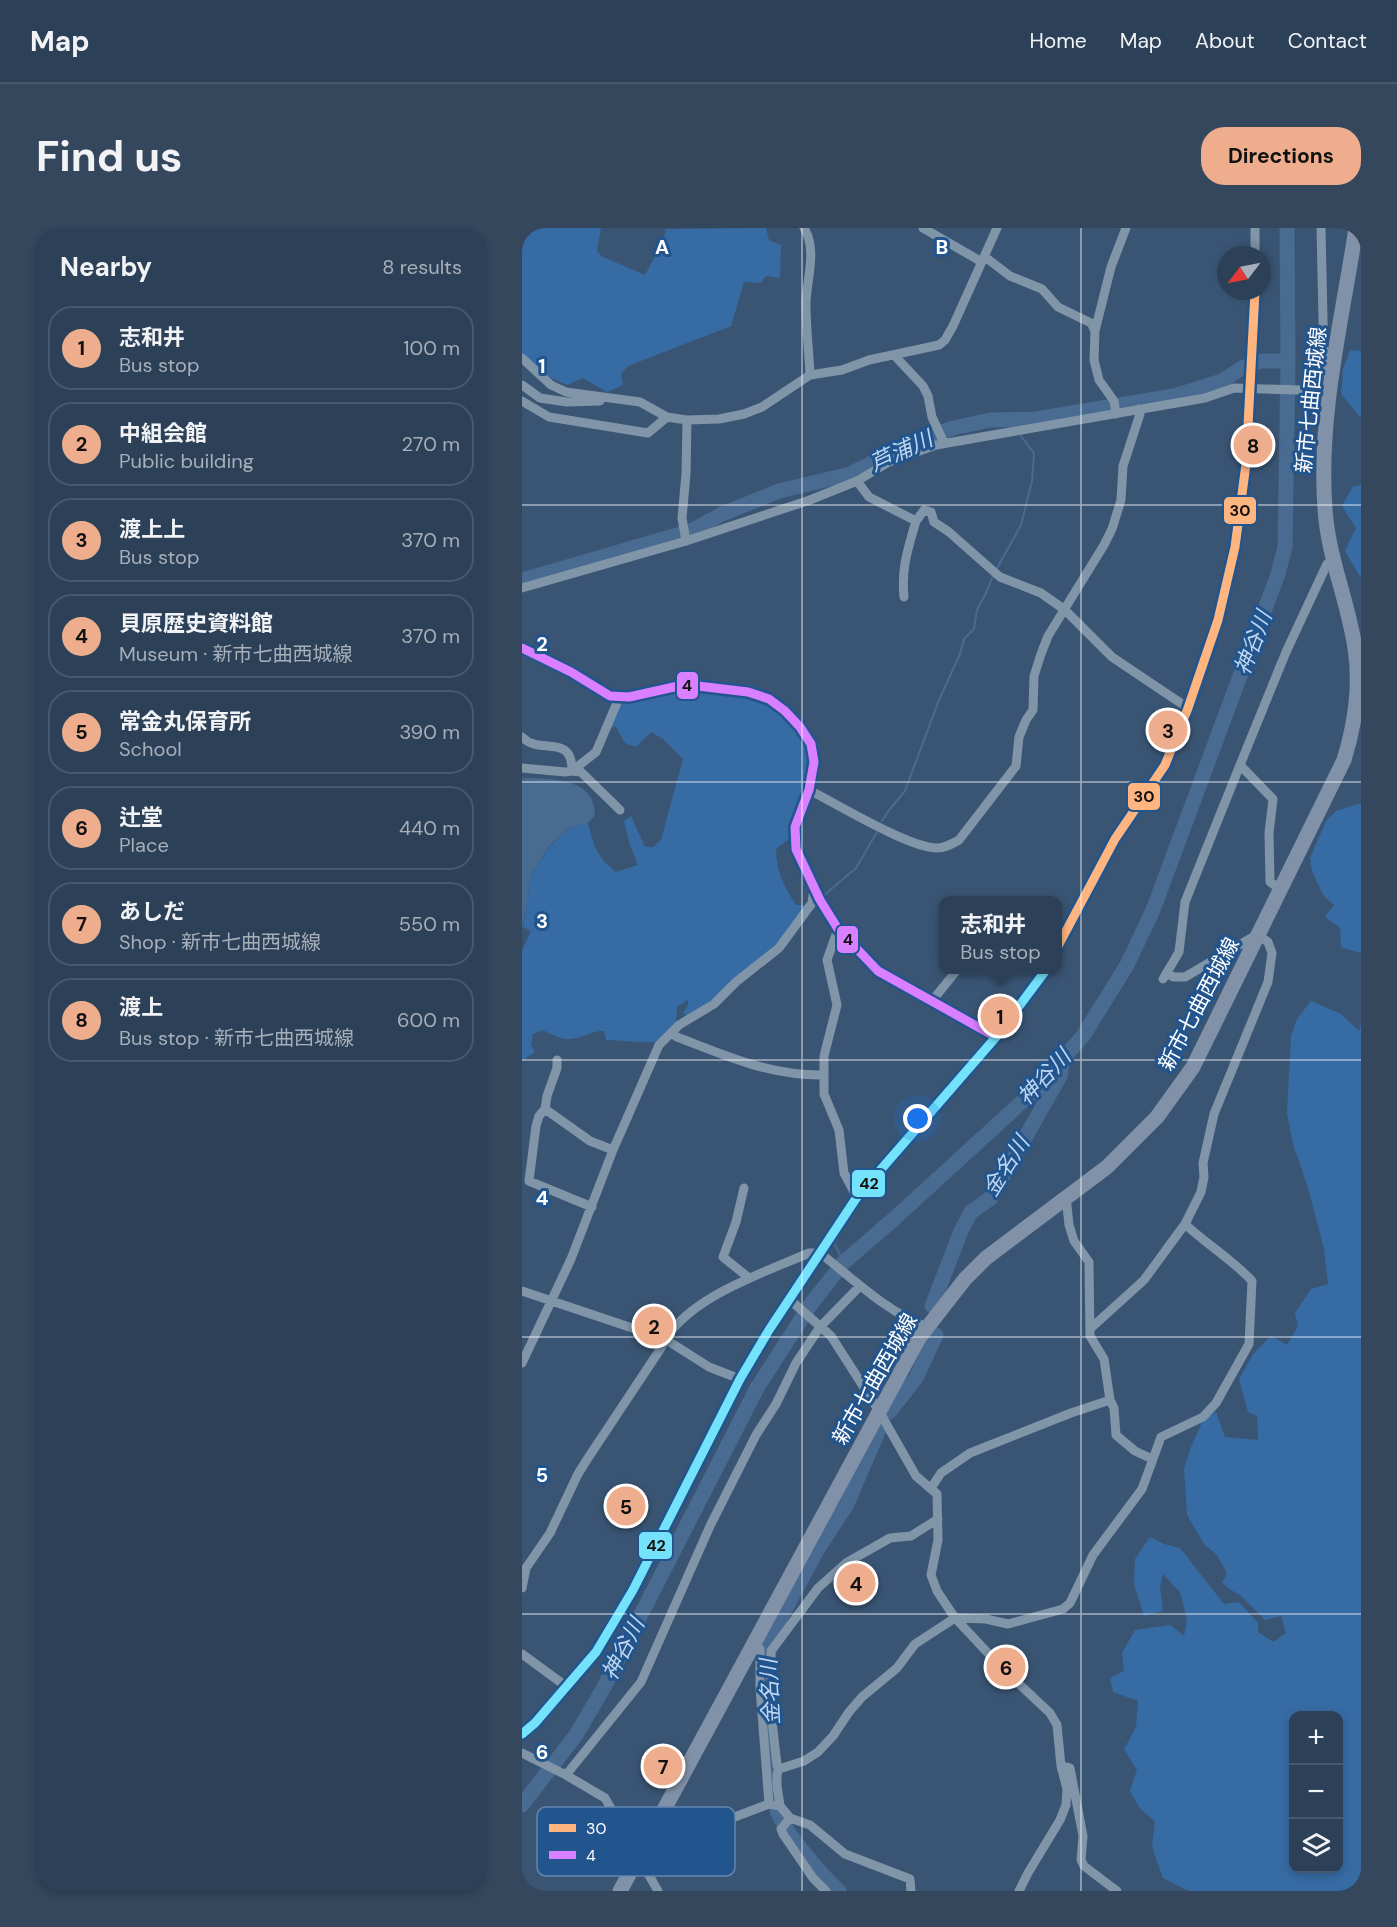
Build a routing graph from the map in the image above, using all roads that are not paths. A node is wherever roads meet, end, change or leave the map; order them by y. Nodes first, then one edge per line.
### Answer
1 (804, 228) edge
2 (923, 228) edge
3 (997, 228) edge
4 (1126, 228) edge
5 (1255, 228) edge
6 (1321, 228) edge
7 (1356, 228) edge
8 (1255, 246) edge
9 (984, 260) junction
10 (1255, 300) edge
11 (1095, 331) junction
12 (894, 355) junction
13 (522, 358) edge
14 (810, 375) junction
15 (1331, 375) junction
16 (522, 385) edge
17 (1252, 388) junction
18 (1324, 390) junction
19 (623, 399) junction
20 (522, 401) edge
21 (1115, 408) junction
22 (1139, 410) junction
23 (667, 417) junction
24 (687, 420) junction
25 (942, 436) junction
26 (857, 481) junction
27 (916, 521) junction
28 (686, 539) junction
29 (1334, 561) junction
30 (522, 588) edge
31 (522, 594) edge
32 (904, 597) dead end
33 (1065, 610) junction
34 (522, 648) edge
35 (619, 698) junction
36 (1188, 708) junction
37 (522, 737) edge
38 (1240, 765) junction
39 (522, 768) edge
40 (572, 771) junction
41 (809, 790) junction
42 (620, 810) dead end
43 (814, 888) junction
44 (1282, 890) junction
45 (838, 929) junction
46 (1259, 936) junction
47 (1062, 939) edge
48 (954, 974) edge
49 (1042, 974) edge
50 (932, 1001) junction
51 (671, 1033) junction
52 (996, 1037) junction
53 (556, 1060) dead end
54 (824, 1075) junction
55 (545, 1108) junction
56 (613, 1150) junction
57 (744, 1188) dead end
58 (857, 1197) junction
59 (1066, 1197) junction
60 (592, 1207) junction
61 (1185, 1224) junction
62 (821, 1254) junction
63 (749, 1278) junction
64 (860, 1286) junction
65 (522, 1291) edge
66 (789, 1299) junction
67 (552, 1301) junction
68 (820, 1327) junction
69 (927, 1327) junction
70 (1091, 1328) junction
71 (665, 1339) junction
72 (522, 1363) edge
73 (740, 1379) junction
74 (1110, 1400) junction
75 (879, 1411) junction
76 (1152, 1459) junction
77 (931, 1488) junction
78 (938, 1519) junction
79 (522, 1588) edge
80 (955, 1618) junction
81 (754, 1644) junction
82 (522, 1654) edge
83 (567, 1687) junction
84 (522, 1734) edge
85 (525, 1755) edge
86 (1061, 1766) junction
87 (779, 1769) junction
88 (566, 1775) junction
89 (769, 1804) junction
90 (780, 1806) junction
91 (611, 1807) edge
92 (665, 1807) edge
93 (735, 1817) edge
94 (790, 1818) junction
95 (628, 1876) edge
96 (649, 1876) edge
97 (620, 1891) edge
98 (658, 1891) edge
99 (826, 1891) edge
100 (911, 1891) edge
101 (1020, 1891) edge
102 (1117, 1891) edge

1 - 14 street
2 - 9 street
3 - 9 street
4 - 11 street
5 - 8 street
6 - 15 street
7 - 15 main road, 新市七曲西城線
9 - 11 street
9 - 12 street
10 - 17 street
11 - 21 street
12 - 14 street
12 - 25 street
13 - 19 street
14 - 24 street
15 - 18 main road, 新市七曲西城線
16 - 19 street
17 - 18 street
17 - 22 street
17 - 36 street
18 - 29 main road, 新市七曲西城線
19 - 23 street
20 - 23 street
21 - 22 street
21 - 25 street
22 - 33 street
23 - 24 street
24 - 28 street
25 - 26 street
26 - 27 street
26 - 28 street
27 - 32 street
27 - 33 street
28 - 30 street
29 - 38 street
29 - 44 main road, 新市七曲西城線
30 - 31 street
33 - 36 street
33 - 41 street
34 - 35 street
35 - 40 street
35 - 41 street
36 - 47 street
37 - 40 street
38 - 44 street
38 - 46 street
39 - 40 street
40 - 42 street
41 - 43 street
43 - 45 street
43 - 51 street
44 - 46 main road, 新市七曲西城線
45 - 50 street
45 - 54 street
46 - 59 main road, 新市七曲西城線
46 - 61 street
48 - 50 street
49 - 52 street
50 - 52 street
51 - 54 street
51 - 56 street
52 - 58 street
53 - 55 street
54 - 58 street
55 - 56 street
55 - 60 street
56 - 60 street
57 - 63 street
58 - 62 street
59 - 69 main road, 新市七曲西城線
59 - 70 street
60 - 67 street
61 - 70 street
61 - 76 street
62 - 63 street
62 - 64 street
62 - 66 street
63 - 71 street
64 - 68 street
64 - 69 street
65 - 67 street
66 - 68 street
66 - 73 street
67 - 71 street
67 - 72 street
68 - 75 street
68 - 88 street
69 - 75 main road, 新市七曲西城線
70 - 74 street
71 - 73 street
71 - 79 street
73 - 83 street
74 - 76 street
74 - 77 street
75 - 77 street
75 - 81 main road, 新市七曲西城線
76 - 80 street
77 - 78 street
78 - 80 street
78 - 87 street
80 - 86 street
80 - 87 street
81 - 89 street
81 - 92 main road, 新市七曲西城線
82 - 83 street
83 - 84 street
85 - 88 street
86 - 101 street
86 - 102 street
87 - 90 street
88 - 91 street
89 - 90 street
89 - 93 street
90 - 94 street
94 - 99 street
94 - 100 street
95 - 97 main road, 新市七曲西城線
96 - 98 street

